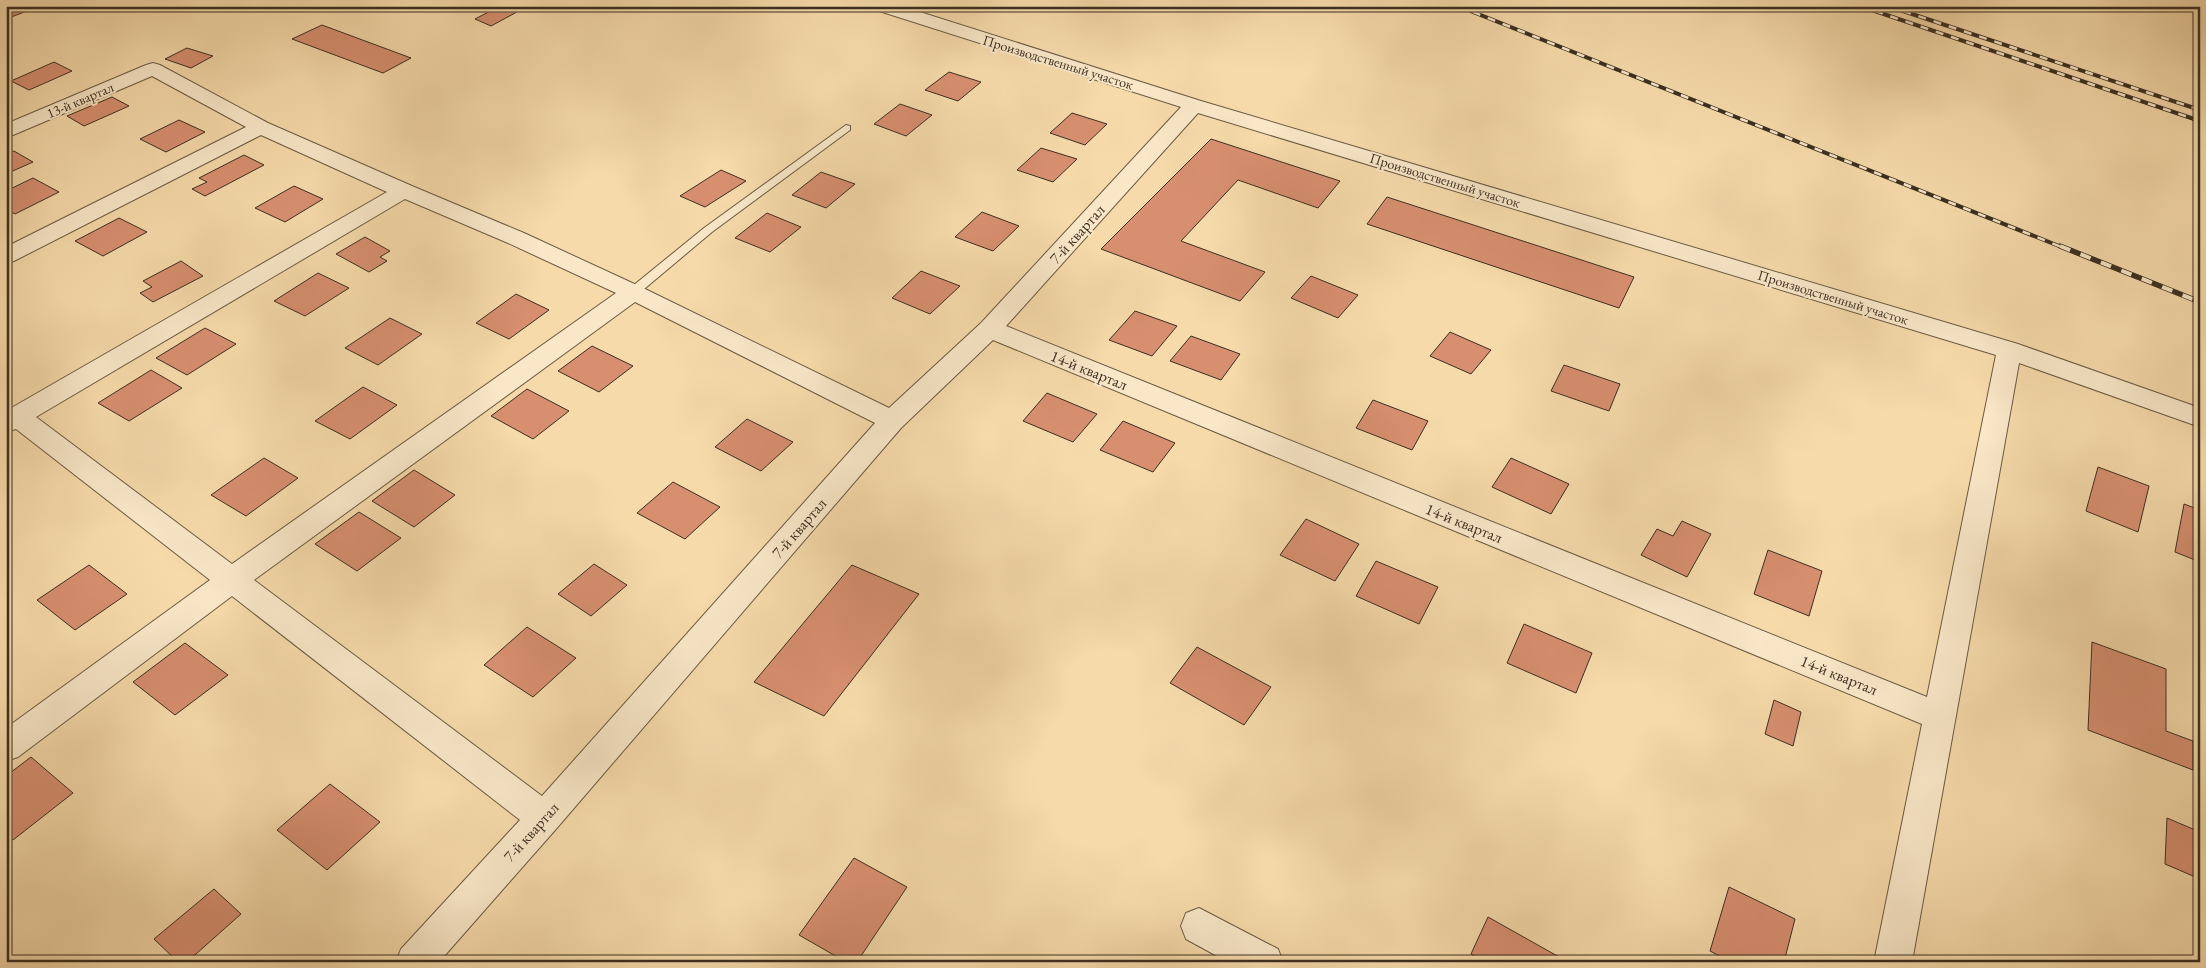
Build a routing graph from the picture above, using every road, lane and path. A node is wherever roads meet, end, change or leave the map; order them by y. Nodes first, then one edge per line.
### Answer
1 (882, 6) edge
2 (1194, 105) junction
3 (261, 127) junction
4 (846, 128) dead end
5 (6, 132) edge
6 (404, 191) junction
7 (6, 256) edge
8 (633, 292) junction
9 (990, 330) junction
10 (2009, 350) junction
11 (2200, 418) edge
12 (12, 420) edge
13 (892, 421) junction
14 (232, 580) junction
15 (1938, 716) junction
16 (6, 747) edge
17 (544, 818) junction
18 (1199, 926) dead end
19 (414, 962) edge
20 (1265, 962) edge
21 (1893, 962) edge

1 - 2 street, Производственный участок
2 - 9 street, 7-й квартал
2 - 10 street, Производственный участок
3 - 5 street, 13-й квартал
3 - 6 street
3 - 7 street
4 - 8 lane
6 - 8 street
6 - 12 street
8 - 13 street
8 - 14 street
9 - 13 street, 7-й квартал
9 - 15 street, 14-й квартал
10 - 11 street, Производственный участок
10 - 15 street
12 - 14 street
13 - 17 street, 7-й квартал
14 - 16 street
14 - 17 street
15 - 21 street
17 - 19 street, 7-й квартал
18 - 20 street

